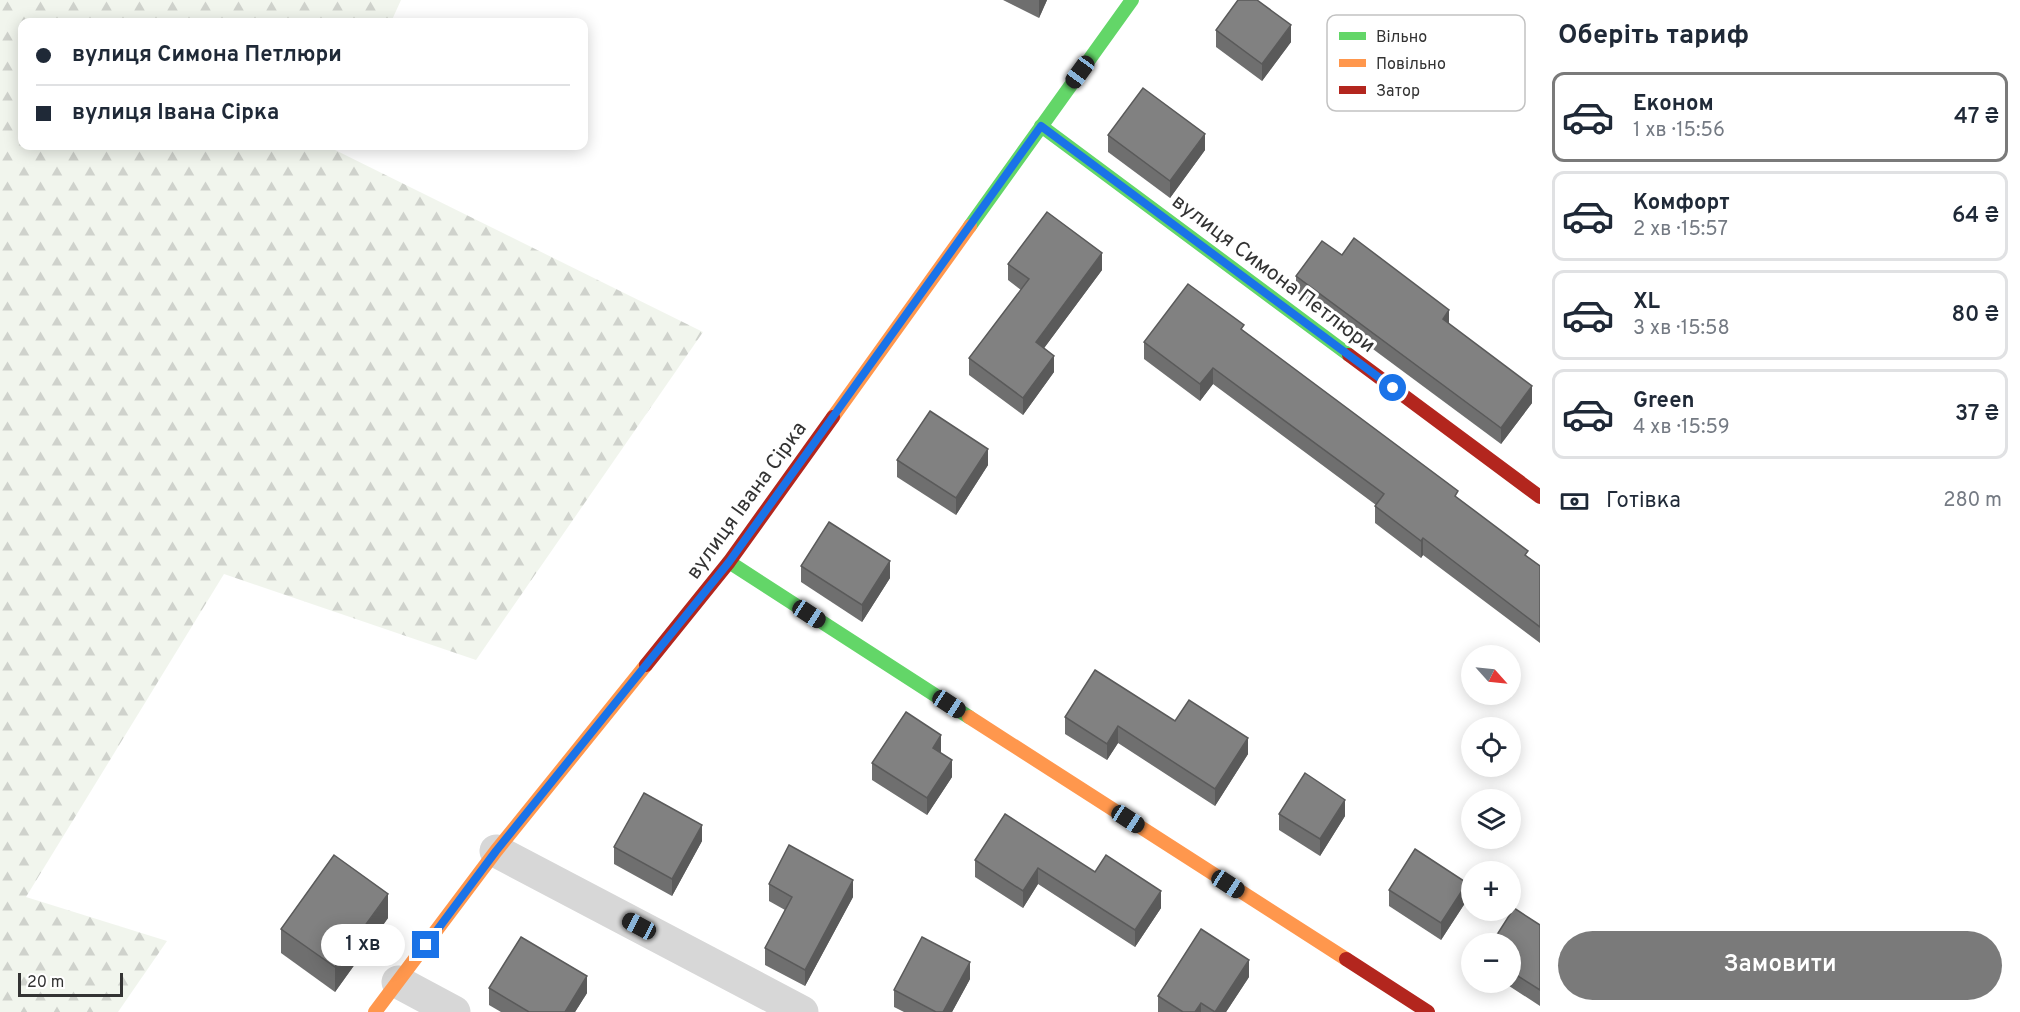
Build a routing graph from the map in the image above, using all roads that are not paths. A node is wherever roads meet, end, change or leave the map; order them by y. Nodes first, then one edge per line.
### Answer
1 (1132, 0) edge
2 (1041, 126) junction
3 (1540, 497) edge
4 (729, 562) junction
5 (496, 851) junction
6 (398, 982) junction
7 (375, 1012) edge
8 (454, 1012) edge
9 (802, 1012) edge
10 (1428, 1012) edge

1 - 2 street, вулиця Івана Сірка
2 - 3 street, вулиця Симона Петлюри
2 - 4 street, вулиця Івана Сірка
4 - 5 street, вулиця Івана Сірка
4 - 10 street
5 - 6 street, вулиця Івана Сірка
5 - 9 street
6 - 7 street, вулиця Івана Сірка
6 - 8 street

